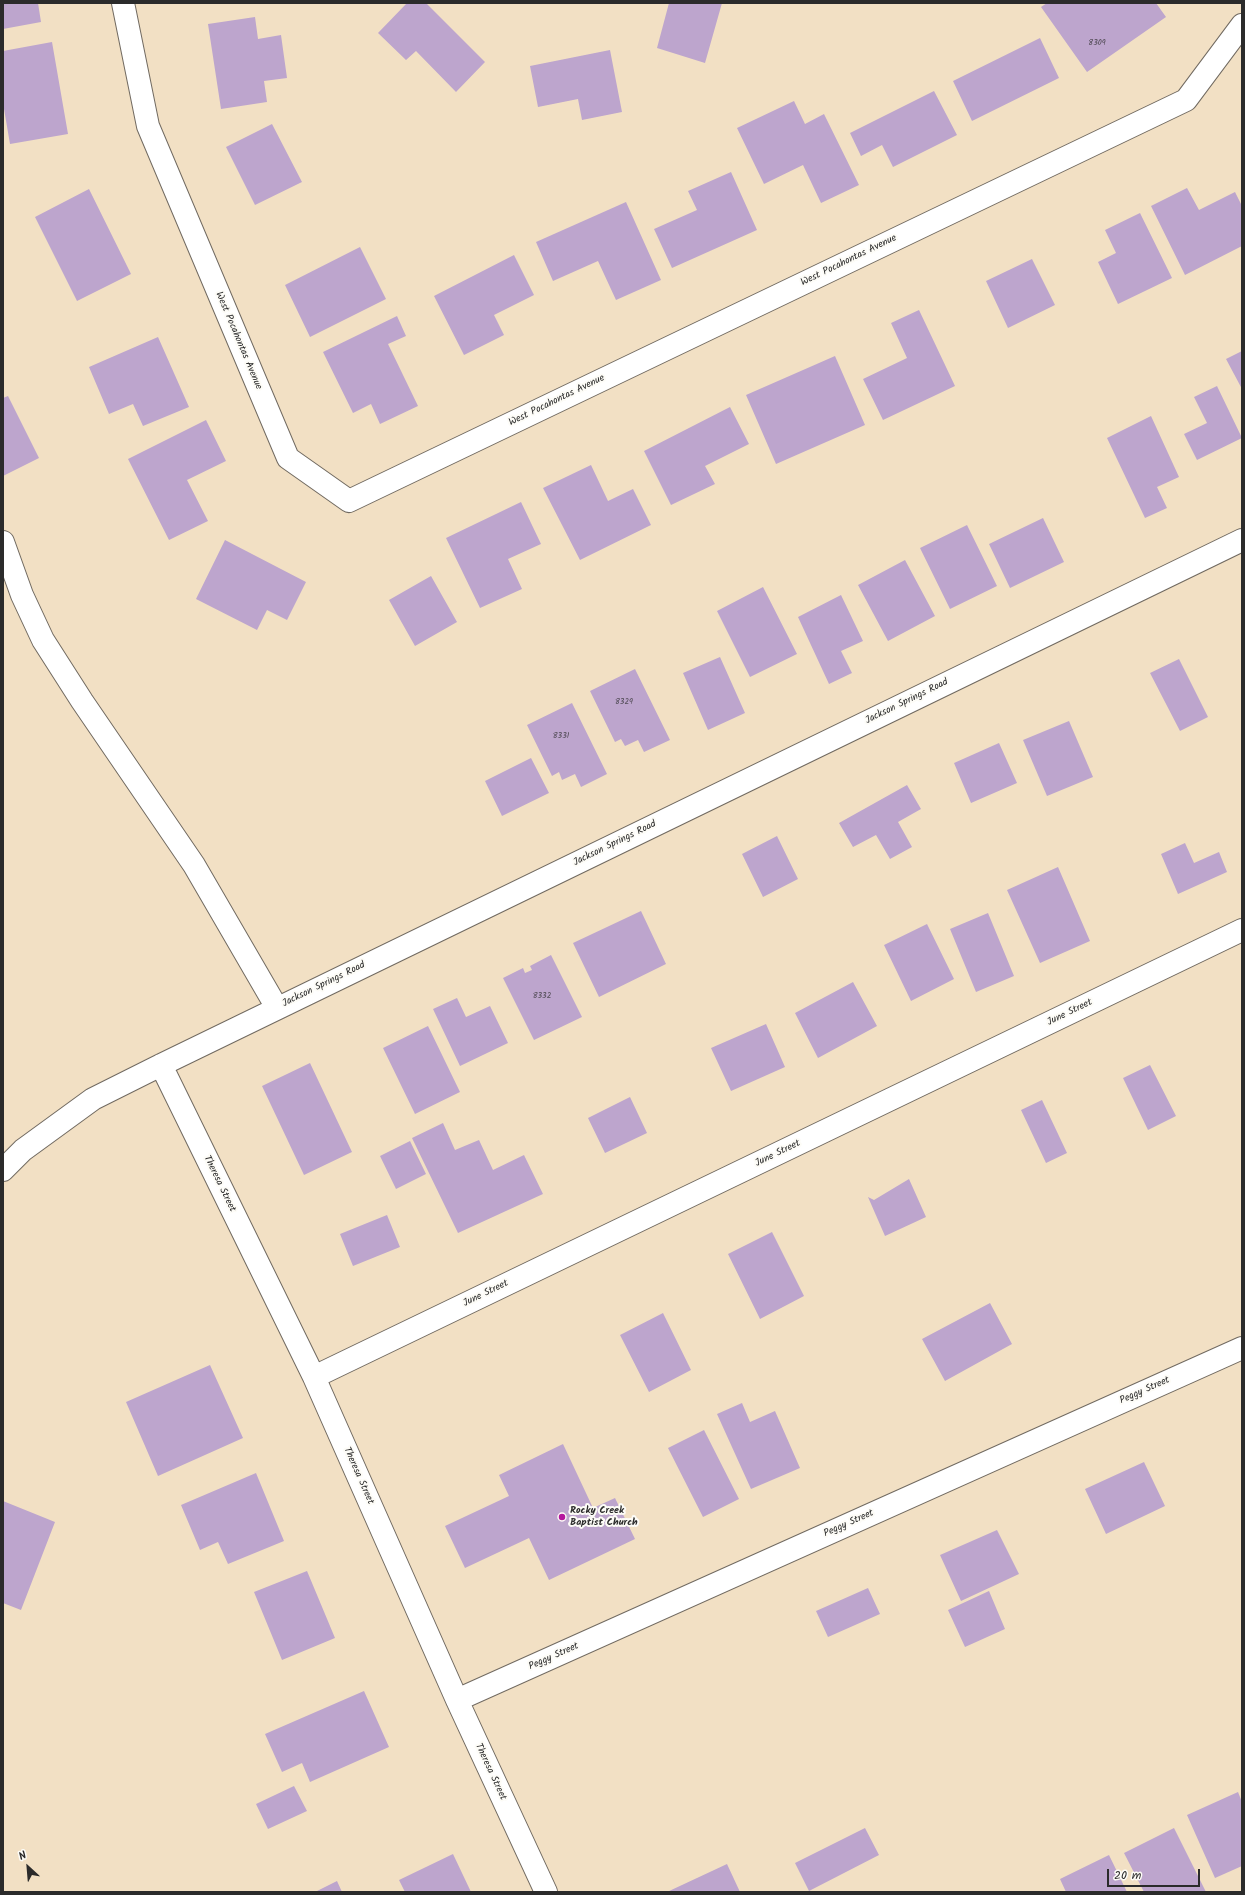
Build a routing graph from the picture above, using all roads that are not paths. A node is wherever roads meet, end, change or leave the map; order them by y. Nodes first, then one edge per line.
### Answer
1 (123, 3) edge
2 (1242, 25) edge
3 (1242, 540) edge
4 (3, 542) edge
5 (1242, 930) edge
6 (277, 1008) junction
7 (161, 1065) junction
8 (3, 1170) edge
9 (1242, 1348) edge
10 (314, 1377) junction
11 (457, 1700) junction
12 (546, 1892) edge

1 - 2 street, West Pocahontas Avenue
3 - 6 street, Jackson Springs Road
4 - 6 street
5 - 10 street, June Street
6 - 7 street, Jackson Springs Road
7 - 8 street, Jackson Springs Road
7 - 10 street, Theresa Street
9 - 11 street, Peggy Street
10 - 11 street, Theresa Street
11 - 12 street, Theresa Street

